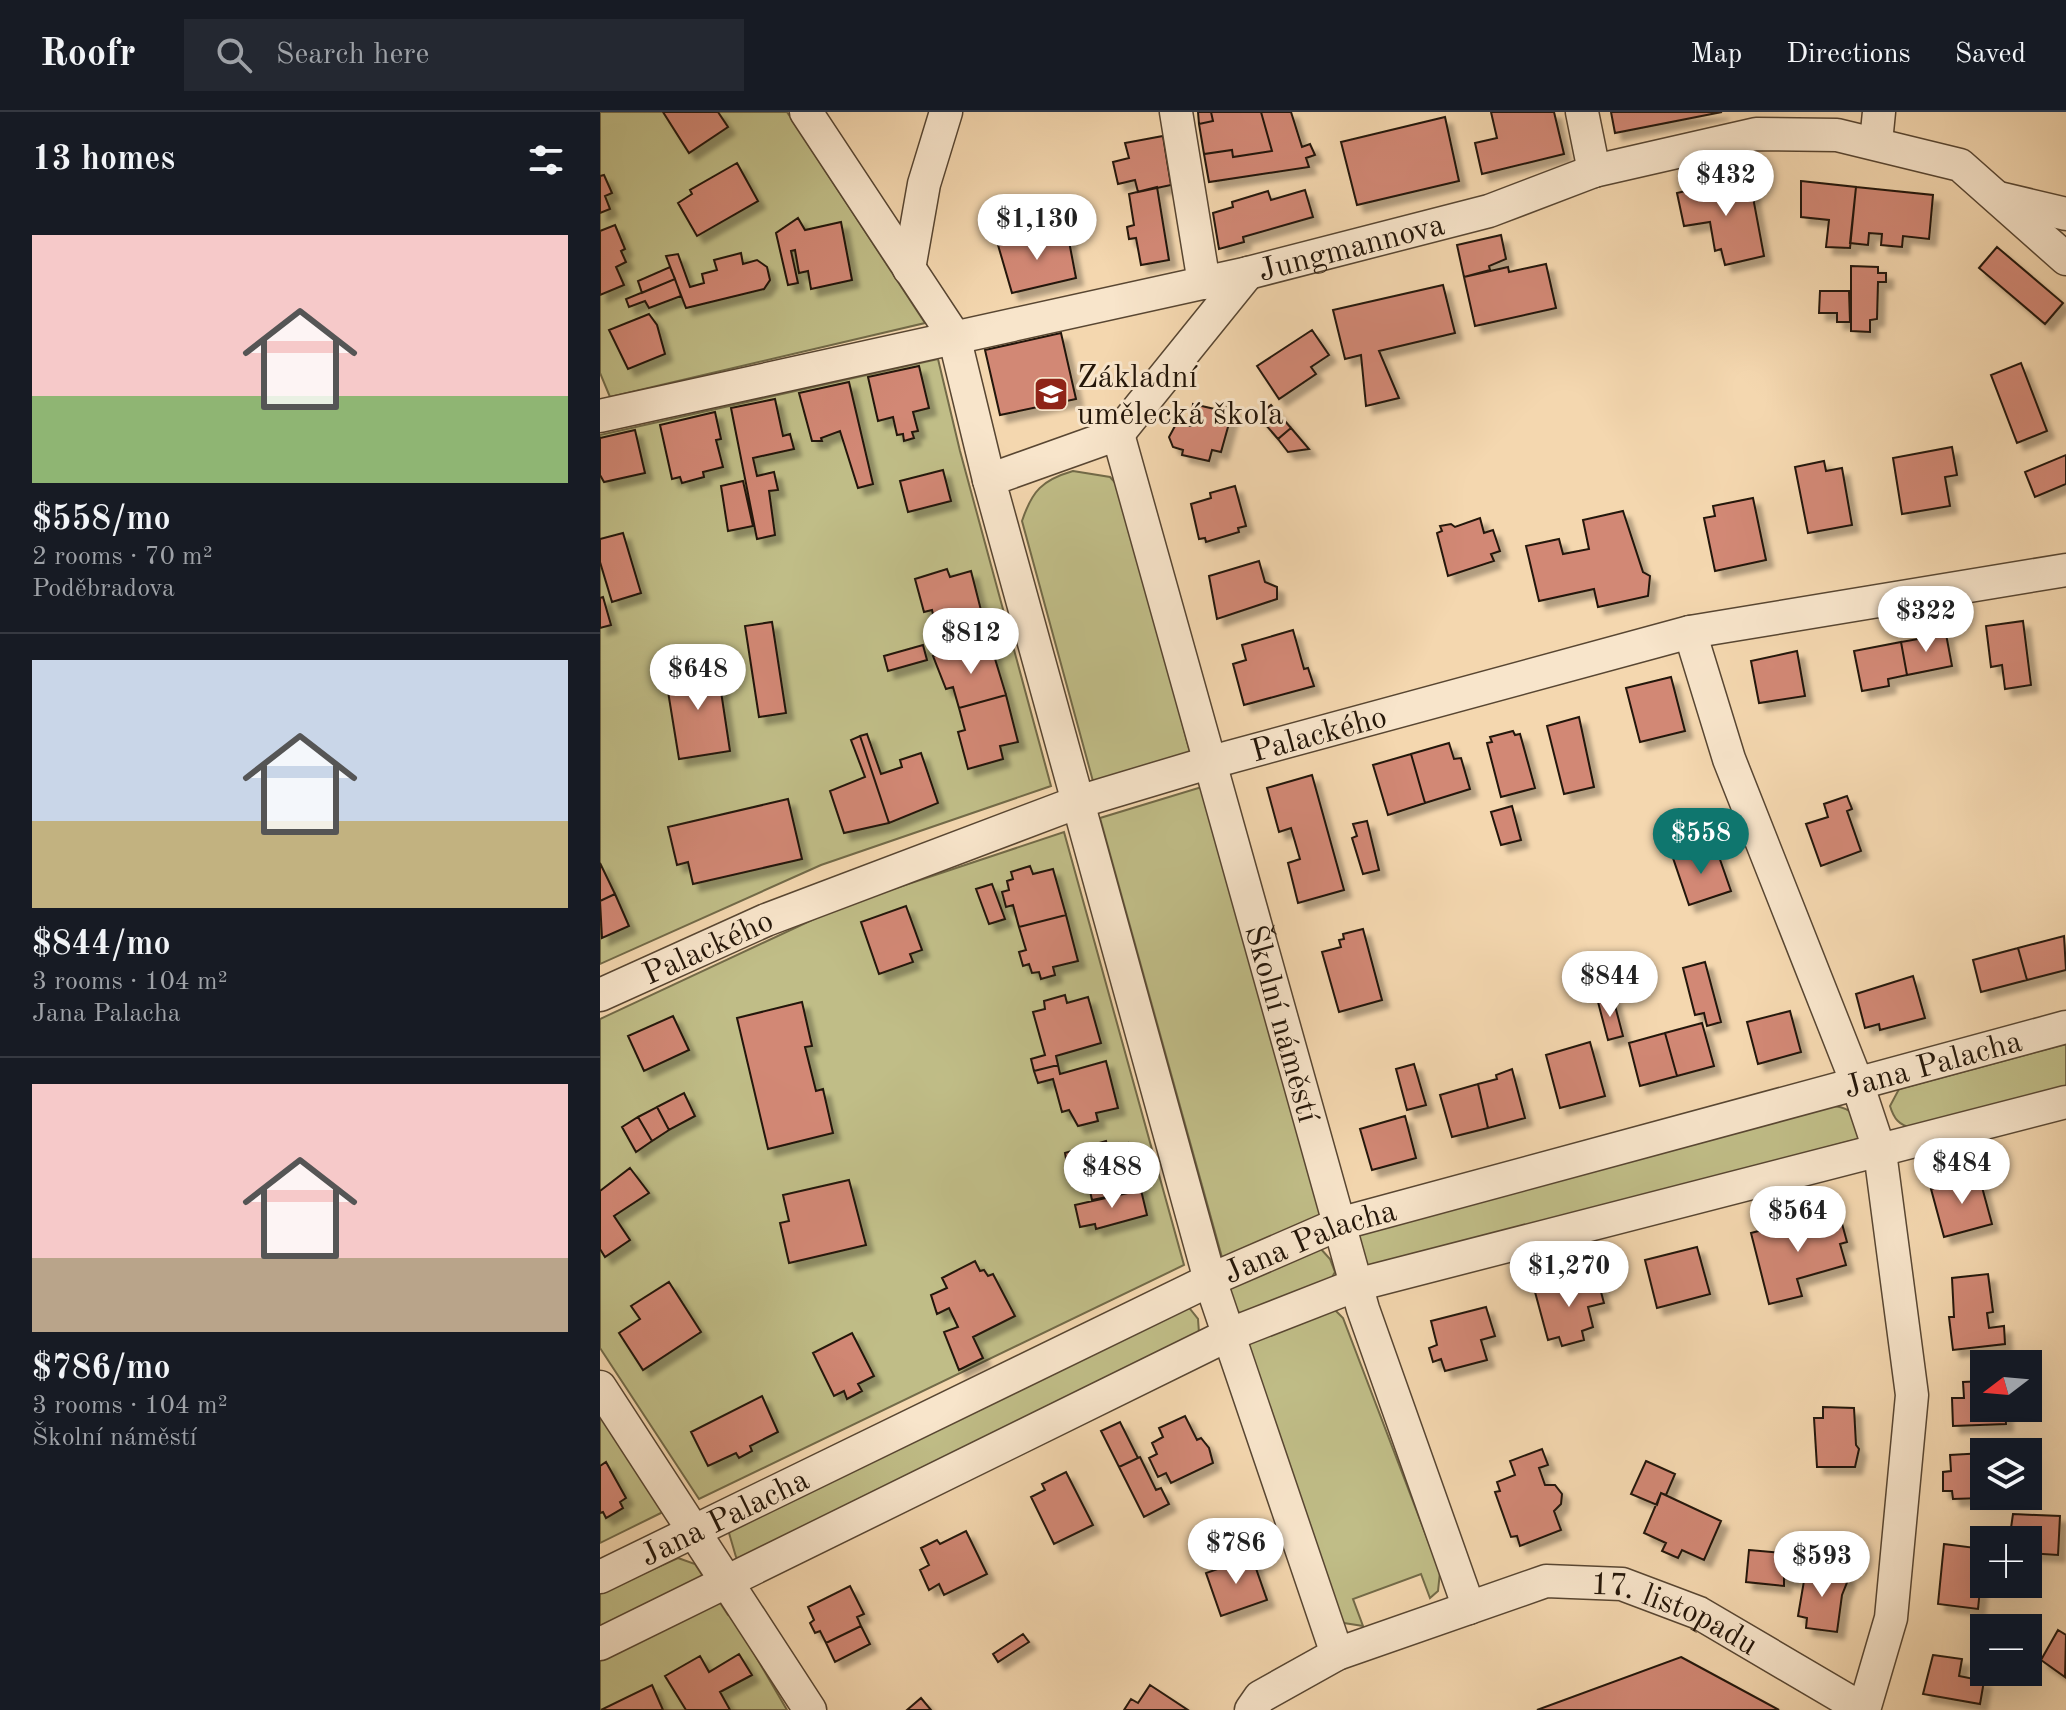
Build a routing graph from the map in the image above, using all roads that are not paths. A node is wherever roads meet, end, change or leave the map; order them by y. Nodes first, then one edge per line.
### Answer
1 (806, 112) edge
2 (946, 112) edge
3 (1176, 112) edge
4 (1582, 112) edge
5 (1801, 122) edge
6 (1878, 127) edge
7 (1594, 171) junction
8 (1995, 197) junction
9 (2066, 214) edge
10 (2066, 259) edge
11 (909, 269) junction
12 (1248, 273) junction
13 (1204, 283) junction
14 (954, 336) junction
15 (600, 416) edge
16 (1118, 434) junction
17 (989, 480) junction
18 (2066, 570) edge
19 (1690, 632) junction
20 (1208, 763) junction
21 (1078, 802) junction
22 (600, 995) edge
23 (2066, 1027) edge
24 (1857, 1083) junction
25 (2066, 1102) edge
26 (1880, 1152) junction
27 (1339, 1224) junction
28 (1210, 1280) junction
29 (1356, 1285) junction
30 (1228, 1335) junction
31 (600, 1387) edge
32 (697, 1531) junction
33 (600, 1577) edge
34 (727, 1583) junction
35 (1469, 1608) junction
36 (600, 1644) edge
37 (1337, 1654) junction
38 (810, 1710) edge
39 (1251, 1710) edge
40 (1864, 1710) edge

1 - 11 street
2 - 11 street
3 - 13 street
4 - 7 street
5 - 6 street, Jungmannova
5 - 7 street, Jungmannova
6 - 8 street, Jungmannova
7 - 12 street, Jungmannova
8 - 9 street
8 - 10 street, Jungmannova
11 - 14 street
12 - 13 street, Jungmannova
12 - 16 street
13 - 14 street, Jungmannova
14 - 15 street, Jungmannova
14 - 17 street
16 - 17 street
16 - 20 street, Školní náměstí
17 - 21 street
18 - 19 street, Palackého
19 - 20 street, Palackého
19 - 24 street
20 - 21 street, Palackého
20 - 27 street, Školní náměstí
21 - 22 street, Palackého
21 - 28 street
23 - 24 street, Jana Palacha
24 - 26 street
24 - 27 street, Jana Palacha
25 - 26 street, Jana Palacha
26 - 29 street, Jana Palacha
26 - 40 street
27 - 28 street, Jana Palacha
27 - 29 street, Školní náměstí
28 - 30 street
28 - 32 street, Jana Palacha
29 - 30 street, Jana Palacha
29 - 35 street, Školní náměstí
30 - 34 street, Jana Palacha
30 - 37 street
31 - 32 street
32 - 33 street, Jana Palacha
32 - 34 street
34 - 36 street, Jana Palacha
34 - 38 street
35 - 37 street, 17. listopadu
35 - 40 street, 17. listopadu
37 - 39 street

